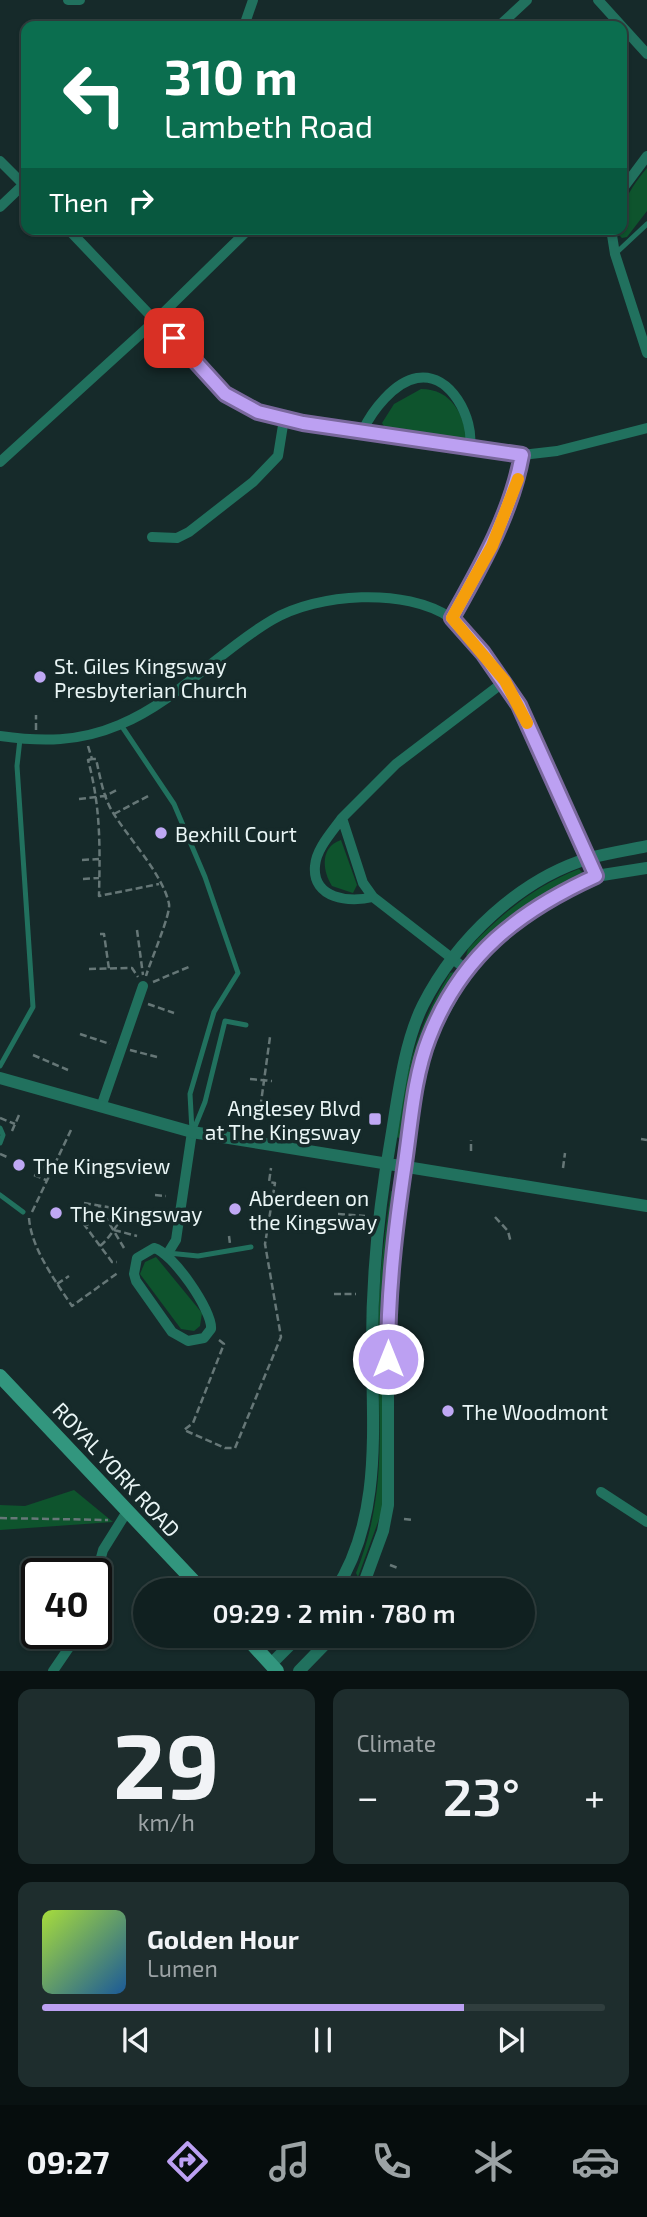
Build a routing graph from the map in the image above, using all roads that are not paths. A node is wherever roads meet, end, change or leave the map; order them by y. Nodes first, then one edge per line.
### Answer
1 (68, 0) edge
2 (80, 0) edge
3 (253, 0) edge
4 (527, 0) edge
5 (598, 0) edge
6 (246, 21) edge
7 (504, 21) edge
8 (617, 21) edge
9 (627, 32) edge
10 (647, 54) edge
11 (647, 156) edge
12 (0, 162) edge
13 (21, 182) edge
14 (627, 183) edge
15 (21, 189) edge
16 (0, 207) edge
17 (647, 224) edge
18 (74, 235) edge
19 (243, 235) edge
20 (612, 235) edge
21 (615, 254) junction
22 (157, 320) junction
23 (647, 353) edge
24 (284, 419) junction
25 (647, 428) edge
26 (363, 430) junction
27 (470, 447) junction
28 (522, 455) junction
29 (0, 462) edge
30 (152, 537) dead end
31 (452, 618) junction
32 (505, 681) junction
33 (121, 724) junction
34 (0, 736) edge
35 (20, 739) junction
36 (342, 818) junction
37 (647, 846) edge
38 (589, 859) junction
39 (647, 868) edge
40 (596, 876) junction
41 (373, 897) junction
42 (452, 958) junction
43 (467, 970) junction
44 (143, 986) road end
45 (246, 1025) dead end
46 (0, 1066) edge
47 (0, 1079) edge
48 (101, 1107) junction
49 (0, 1128) edge
50 (192, 1132) junction
51 (0, 1143) edge
52 (386, 1163) junction
53 (405, 1166) junction
54 (0, 1195) edge
55 (647, 1206) edge
56 (23, 1212) dead end
57 (251, 1247) dead end
58 (167, 1253) junction
59 (0, 1376) edge
60 (601, 1492) dead end
61 (128, 1510) junction
62 (647, 1522) edge
63 (101, 1558) edge
64 (191, 1578) edge
65 (342, 1578) edge
66 (365, 1578) edge
67 (256, 1648) edge
68 (290, 1648) edge
69 (321, 1648) edge
70 (68, 1649) edge
71 (274, 1668) edge
72 (53, 1671) edge
73 (299, 1671) edge

1 - 2 street
3 - 6 street
4 - 7 street
5 - 8 street
9 - 10 street
11 - 14 street
12 - 13 street
15 - 16 street
17 - 21 lane
18 - 22 street
19 - 22 street
20 - 21 street
21 - 23 street
22 - 24 street
22 - 29 street
24 - 26 street
24 - 30 street
25 - 28 street
26 - 27 street
26 - 27 street
27 - 28 street
28 - 31 street
31 - 32 street
31 - 33 street
32 - 36 street
32 - 38 street
33 - 35 street
33 - 50 lane
34 - 35 street
35 - 46 lane
36 - 41 street
36 - 41 street
37 - 38 street
38 - 40 street
38 - 42 street
39 - 40 street
40 - 43 street
41 - 42 street
42 - 43 street
42 - 52 street
43 - 53 street
44 - 48 street
45 - 50 lane
47 - 48 street
48 - 50 street
49 - 51 lane
50 - 52 street
50 - 58 street
52 - 53 street
52 - 65 street
53 - 55 street
53 - 66 street
54 - 56 lane
57 - 58 lane
58 - 58 street
59 - 61 main road, ROYAL YORK ROAD
60 - 62 street
61 - 63 street
61 - 64 main road, ROYAL YORK ROAD
67 - 71 main road
68 - 71 street
69 - 73 street
70 - 72 street

